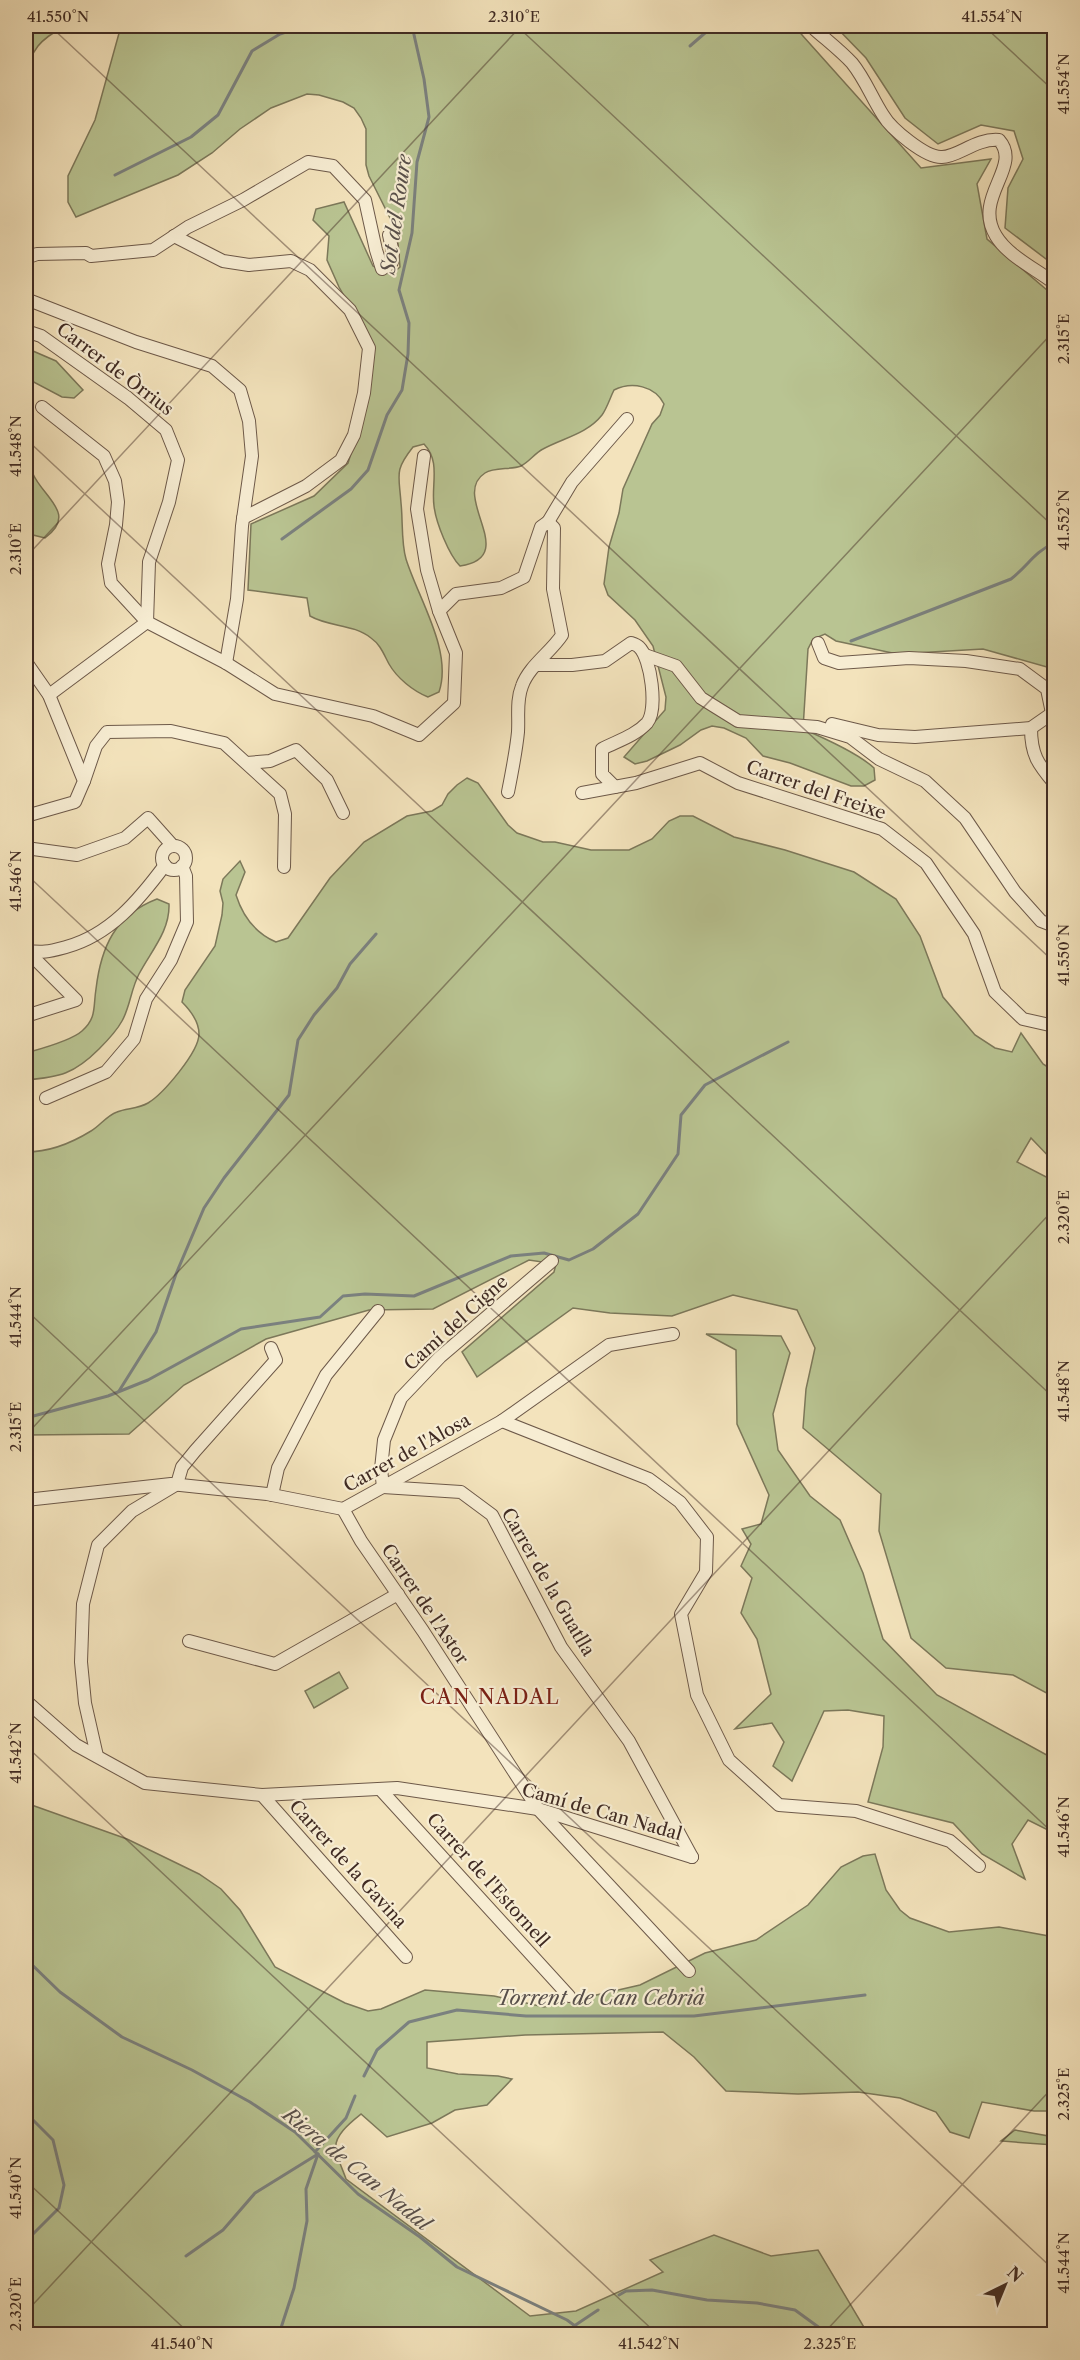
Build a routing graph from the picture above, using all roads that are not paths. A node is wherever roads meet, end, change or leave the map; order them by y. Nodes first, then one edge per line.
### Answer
1 (811, 26) edge
2 (389, 235) dead end
3 (174, 236) junction
4 (26, 258) edge
5 (1054, 283) edge
6 (26, 299) edge
7 (26, 331) edge
8 (42, 407) dead end
9 (627, 419) dead end
10 (424, 456) dead end
11 (243, 518) junction
12 (544, 524) junction
13 (439, 611) junction
14 (147, 622) junction
15 (818, 643) dead end
16 (645, 655) junction
17 (26, 662) edge
18 (226, 663) junction
19 (537, 665) junction
20 (49, 695) junction
21 (1053, 712) edge
22 (817, 727) junction
23 (1030, 728) junction
24 (247, 764) junction
25 (84, 782) junction
26 (1054, 783) edge
27 (615, 787) junction
28 (508, 792) dead end
29 (582, 794) dead end
30 (343, 813) dead end
31 (26, 816) edge
32 (173, 846) junction
33 (26, 848) edge
34 (165, 865) junction
35 (183, 866) junction
36 (284, 867) dead end
37 (1054, 926) edge
38 (26, 950) edge
39 (26, 1016) edge
40 (1054, 1026) edge
41 (46, 1098) dead end
42 (552, 1261) dead end
43 (378, 1311) dead end
44 (673, 1334) dead end
45 (271, 1348) dead end
46 (502, 1421) junction
47 (177, 1485) junction
48 (383, 1488) junction
49 (272, 1495) junction
50 (26, 1500) edge
51 (343, 1509) junction
52 (398, 1594) junction
53 (189, 1641) dead end
54 (26, 1701) edge
55 (97, 1756) junction
56 (380, 1789) junction
57 (262, 1795) junction
58 (538, 1809) junction
59 (692, 1857) joint
60 (979, 1866) dead end
61 (406, 1957) dead end
62 (689, 1971) dead end
63 (569, 1996) dead end

1 - 5 street
2 - 3 street
3 - 4 street
3 - 11 street
6 - 11 street
7 - 14 street, Carrer de Òrrius
8 - 14 street
9 - 12 street
10 - 13 street
11 - 18 street
12 - 13 street
12 - 19 street
13 - 18 street
14 - 18 street
14 - 20 street
15 - 21 street
16 - 19 street
16 - 22 street
16 - 27 street
17 - 20 street
19 - 28 street
20 - 25 street
21 - 23 street
22 - 23 street
22 - 37 street
23 - 26 street
24 - 25 street
24 - 30 street
24 - 36 street
25 - 31 street
27 - 29 street, Carrer del Freixe
27 - 40 street, Carrer del Freixe
32 - 33 street
32 - 34 street
32 - 35 street
34 - 35 street
34 - 38 street
35 - 41 street
38 - 39 street
42 - 48 street, Camí del Cigne
43 - 49 street
44 - 46 street, Carrer de l'Alosa
45 - 47 street
46 - 48 street, Carrer de l'Alosa
46 - 60 street
47 - 49 street, Carrer de l'Alosa
47 - 50 street, Carrer de l'Alosa
47 - 55 street
48 - 51 street, Carrer de l'Alosa
48 - 59 street, Carrer de la Guatlla
49 - 51 street, Carrer de l'Alosa
51 - 52 street, Carrer de l'Astor
52 - 53 street
52 - 58 street, Carrer de l'Astor
54 - 55 street, Camí de Can Nadal
55 - 57 street, Camí de Can Nadal
56 - 57 street, Camí de Can Nadal
56 - 58 street, Camí de Can Nadal
56 - 63 street, Carrer de l'Estornell
57 - 61 street, Carrer de la Gavina
58 - 59 street, Camí de Can Nadal
58 - 62 street, Carrer de l'Astor

